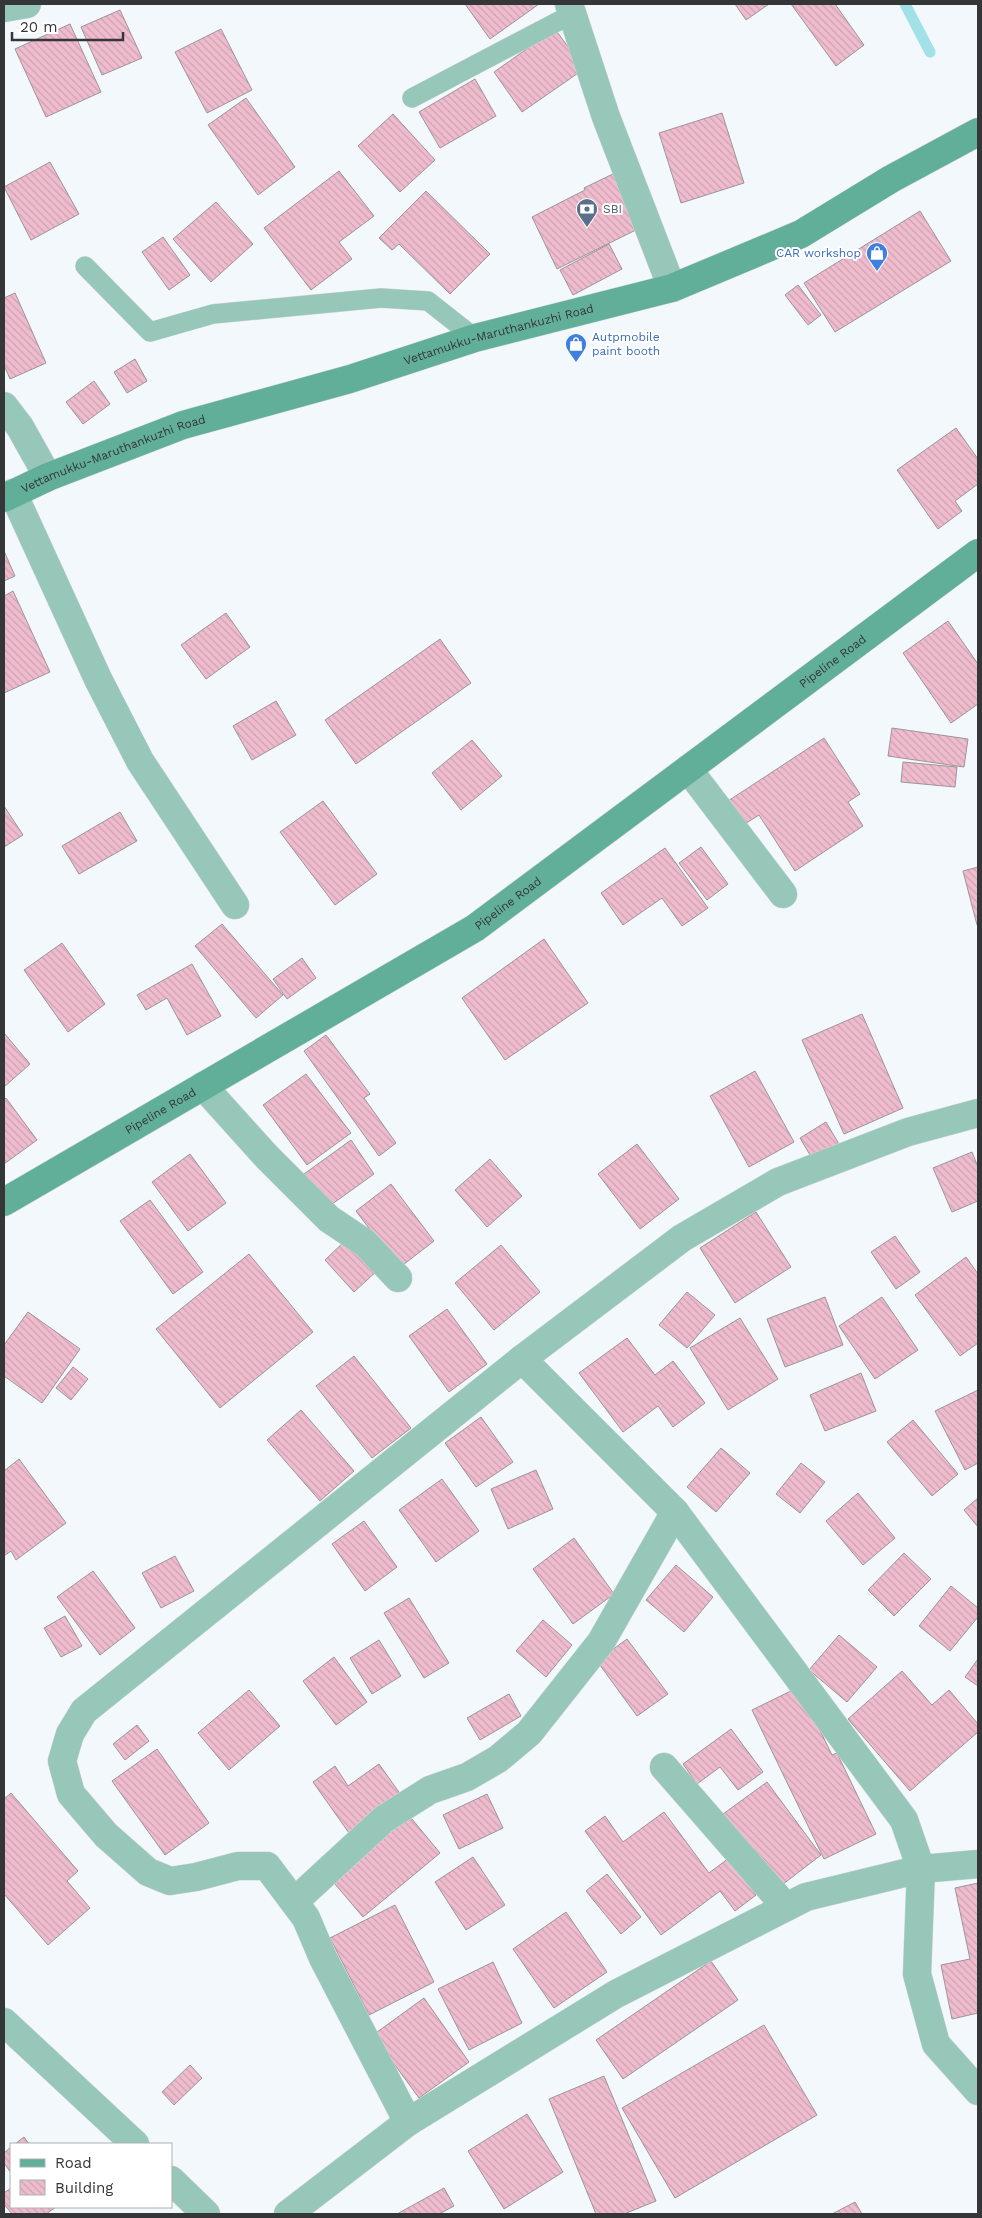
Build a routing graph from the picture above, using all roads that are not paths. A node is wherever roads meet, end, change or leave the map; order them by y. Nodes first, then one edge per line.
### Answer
1 (27, 4) edge
2 (4, 8) edge
3 (572, 8) edge
4 (412, 98) dead end
5 (978, 132) edge
6 (84, 266) dead end
7 (672, 288) junction
8 (475, 338) junction
9 (4, 406) edge
10 (48, 477) junction
11 (8, 496) edge
12 (978, 553) edge
13 (688, 769) junction
14 (783, 894) dead end
15 (235, 906) dead end
16 (203, 1086) junction
17 (978, 1113) edge
18 (4, 1202) edge
19 (398, 1278) dead end
20 (522, 1359) junction
21 (675, 1512) junction
22 (664, 1768) dead end
23 (978, 1864) edge
24 (921, 1869) junction
25 (294, 1901) junction
26 (786, 1907) junction
27 (4, 2022) edge
28 (978, 2091) edge
29 (408, 2122) junction
30 (134, 2143) edge
31 (172, 2181) edge
32 (206, 2214) edge
33 (288, 2214) edge

1 - 2 street
3 - 4 lane
3 - 7 street
5 - 7 main road, Vettamukku-Maruthankuzhi Road
6 - 8 lane
7 - 8 main road, Vettamukku-Maruthankuzhi Road
8 - 10 main road, Vettamukku-Maruthankuzhi Road
9 - 10 street
10 - 11 main road, Vettamukku-Maruthankuzhi Road
11 - 15 street
12 - 13 main road, Pipeline Road
13 - 14 street
13 - 16 main road, Pipeline Road
16 - 18 main road, Pipeline Road
16 - 19 street
17 - 20 street
20 - 21 street
20 - 25 street
21 - 24 street
21 - 25 street
22 - 26 street
23 - 24 street
24 - 26 street
24 - 28 street
25 - 29 street
26 - 29 street
27 - 30 street
29 - 33 street
31 - 32 street

